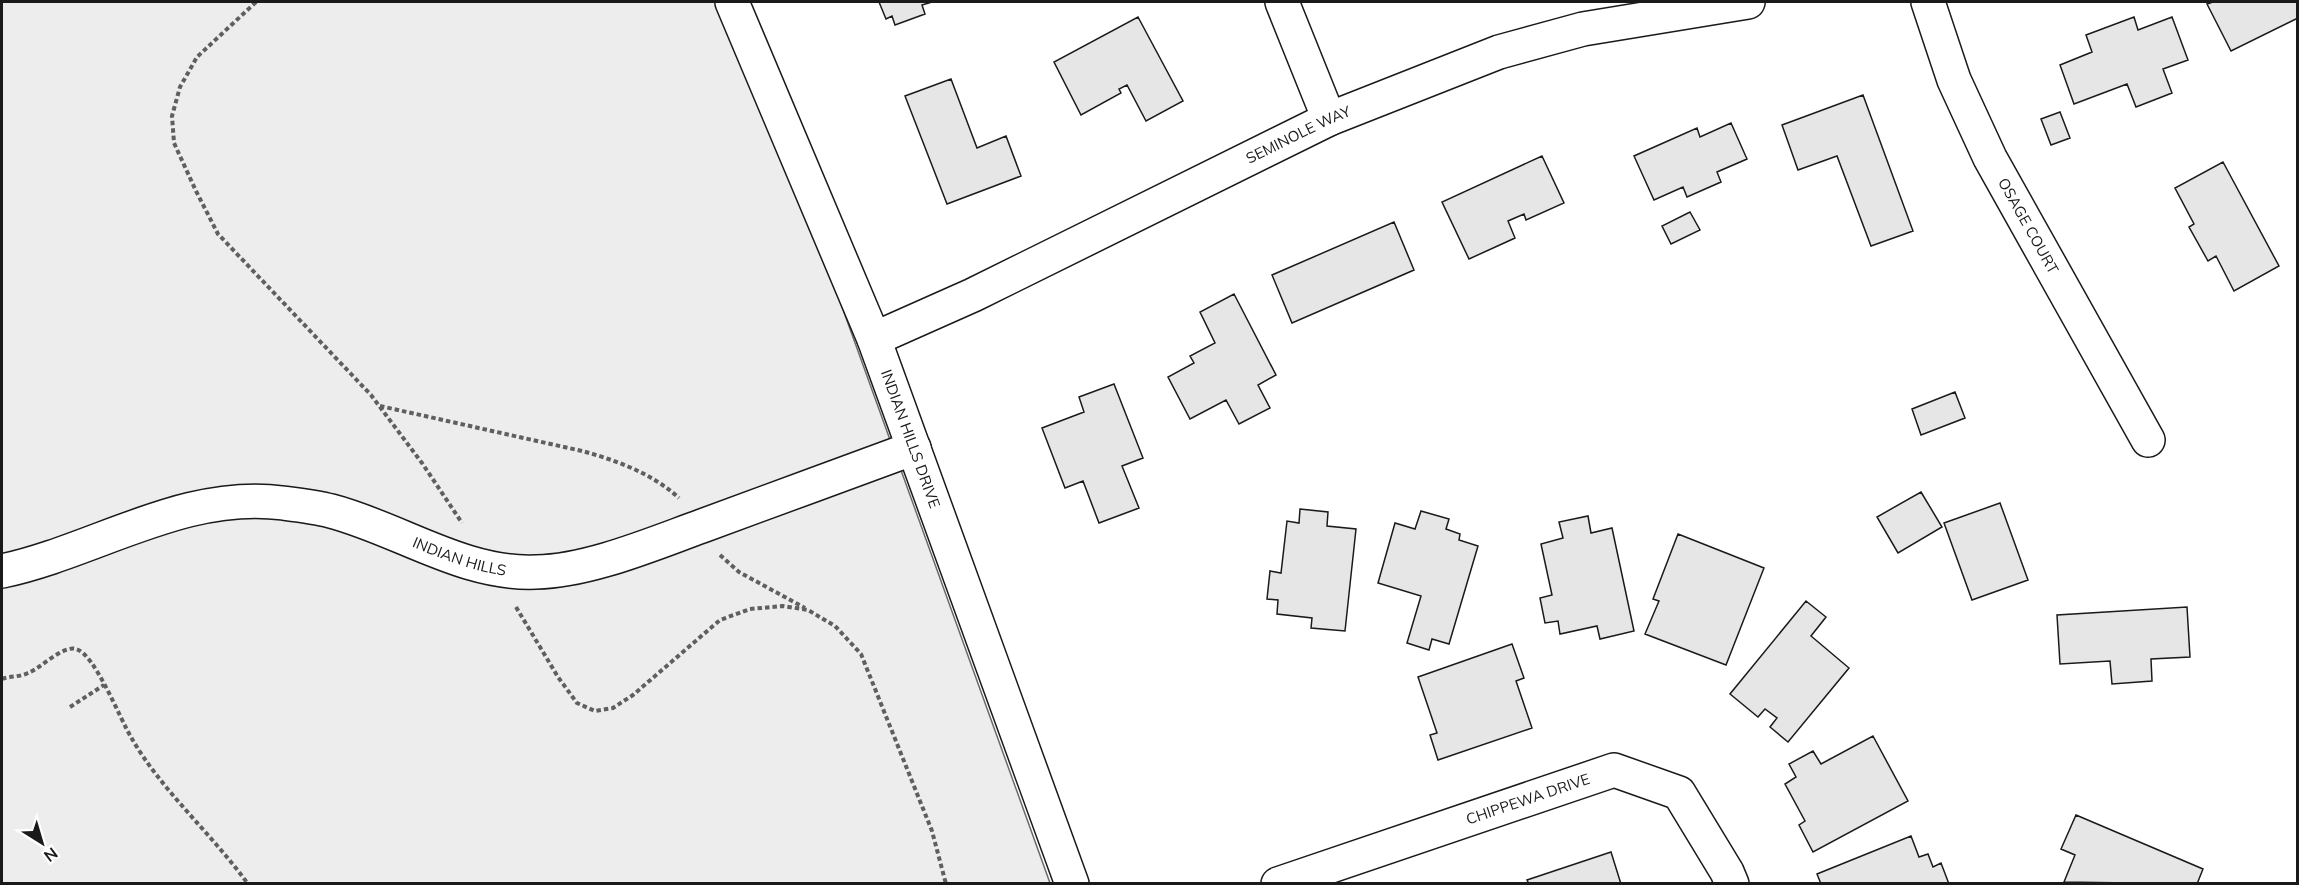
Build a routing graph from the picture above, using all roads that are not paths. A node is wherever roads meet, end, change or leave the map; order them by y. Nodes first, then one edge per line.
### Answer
1 (732, 2) edge
2 (1282, 2) edge
3 (1748, 2) edge
4 (1928, 2) edge
5 (1329, 119) junction
6 (874, 339) junction
7 (2148, 440) dead end
8 (914, 448) junction
9 (2, 571) edge
10 (1072, 884) edge
11 (1278, 884) edge
12 (1732, 884) edge

1 - 6 street, INDIAN HILLS DRIVE
2 - 5 street
3 - 5 street, SEMINOLE WAY
4 - 7 street, OSAGE COURT
5 - 6 street, SEMINOLE WAY
6 - 8 street, INDIAN HILLS DRIVE
8 - 9 street, INDIAN HILLS
8 - 10 street, INDIAN HILLS DRIVE
11 - 12 street, CHIPPEWA DRIVE

